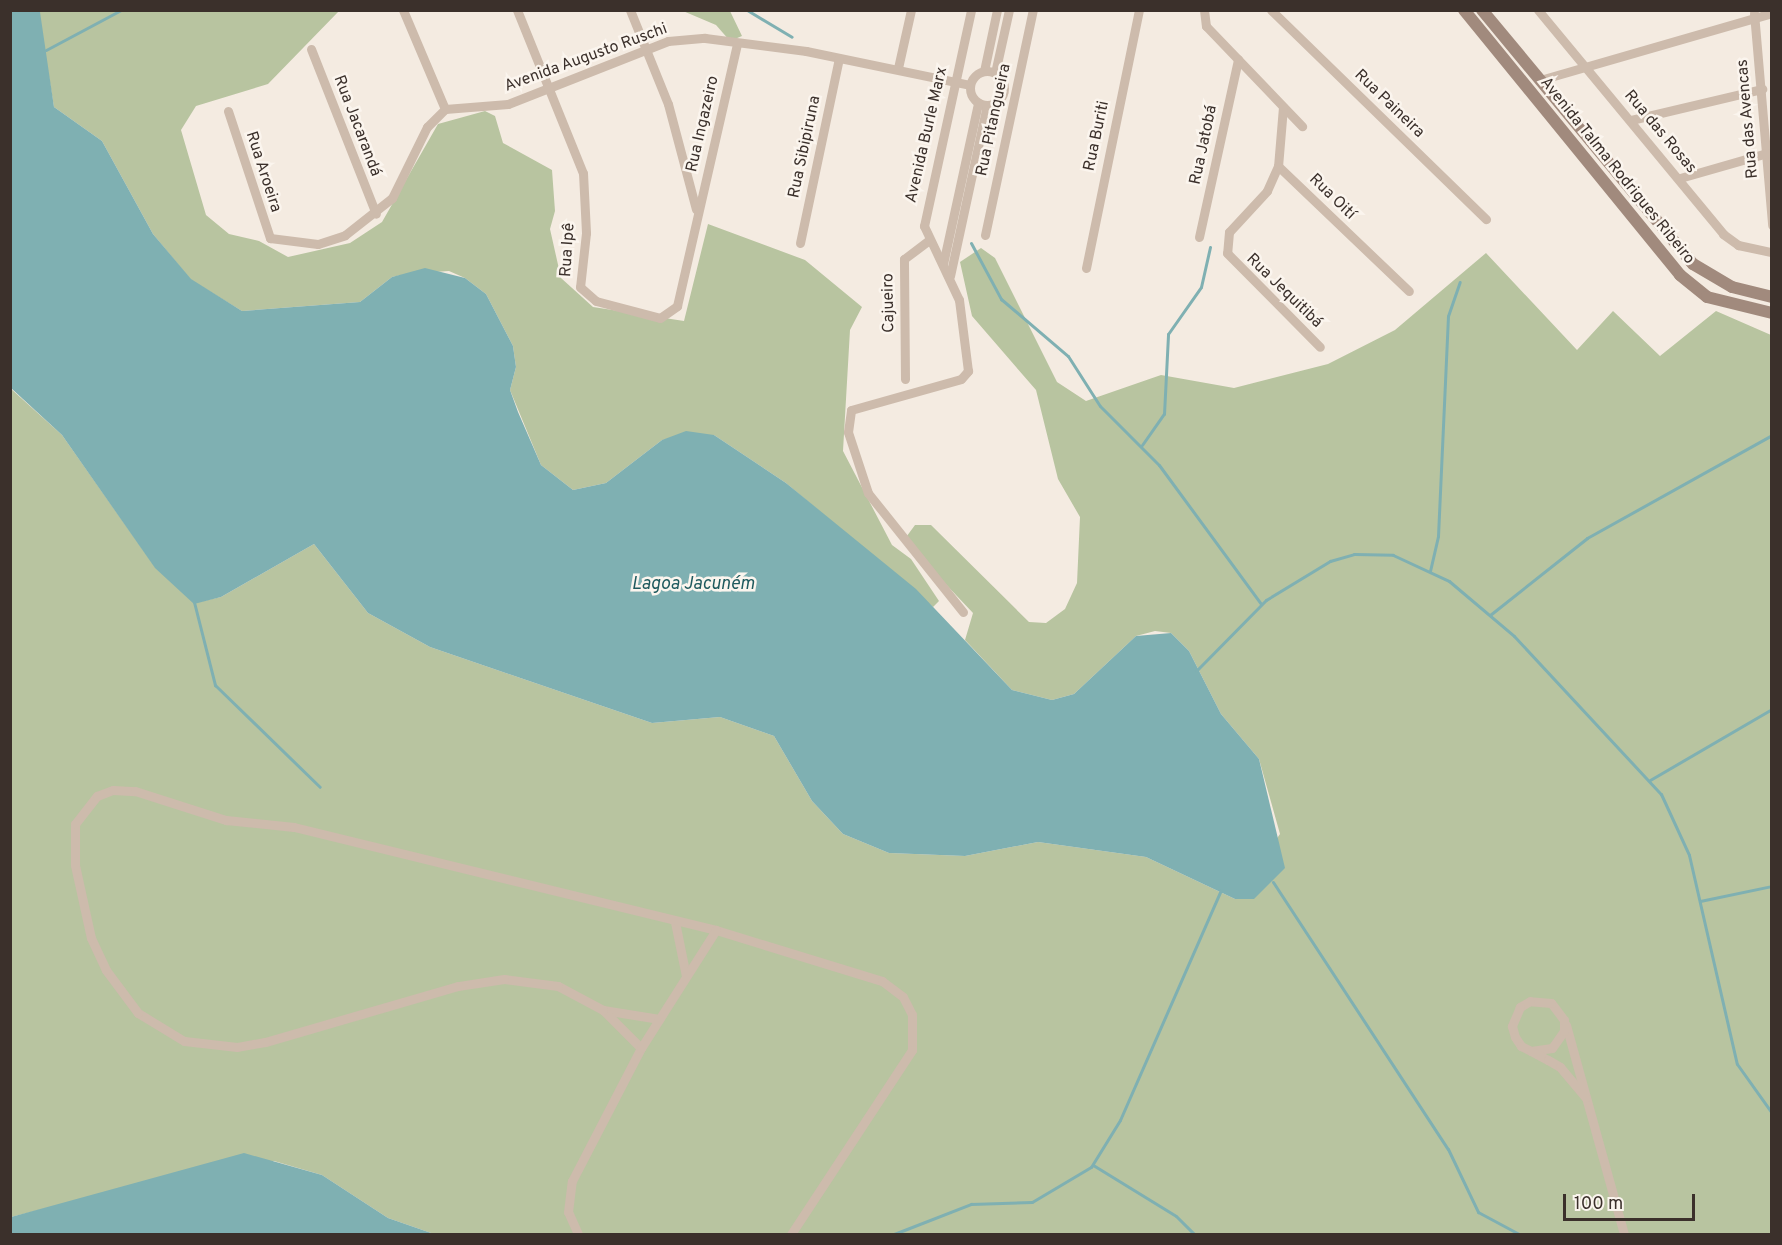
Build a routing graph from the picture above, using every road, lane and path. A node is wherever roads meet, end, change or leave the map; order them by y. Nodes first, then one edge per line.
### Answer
1 (403, 10) edge
2 (517, 10) edge
3 (630, 10) edge
4 (911, 10) edge
5 (971, 10) edge
6 (997, 10) edge
7 (1009, 10) edge
8 (1033, 10) edge
9 (1139, 10) edge
10 (1204, 10) edge
11 (1271, 10) edge
12 (1464, 10) edge
13 (1482, 10) edge
14 (1540, 11) edge
15 (1754, 13) edge
16 (1772, 13) edge
17 (736, 44) junction
18 (311, 49) dead end
19 (646, 50) junction
20 (839, 58) junction
21 (1238, 59) junction
22 (1584, 67) junction
23 (898, 68) junction
24 (984, 71) junction
25 (995, 73) junction
26 (955, 80) junction
27 (1540, 80) junction
28 (970, 85) junction
29 (549, 87) junction
30 (1762, 89) junction
31 (1003, 94) junction
32 (1015, 96) junction
33 (982, 104) junction
34 (1283, 106) junction
35 (445, 109) junction
36 (228, 111) dead end
37 (1631, 120) junction
38 (1302, 126) dead end
39 (1767, 153) junction
40 (1278, 166) junction
41 (1680, 178) junction
42 (696, 211) junction
43 (376, 214) junction
44 (1486, 219) dead end
45 (1772, 225) edge
46 (985, 235) dead end
47 (1199, 237) dead end
48 (928, 241) junction
49 (800, 243) dead end
50 (1772, 252) edge
51 (942, 264) junction
52 (1086, 268) dead end
53 (950, 276) junction
54 (1409, 291) dead end
55 (1772, 297) edge
56 (1772, 313) edge
57 (1320, 347) dead end
58 (905, 379) dead end
59 (963, 612) dead end
60 (675, 922) junction
61 (716, 930) junction
62 (686, 976) junction
63 (603, 1010) junction
64 (659, 1019) junction
65 (1564, 1020) junction
66 (641, 1048) junction
67 (1531, 1051) junction
68 (1587, 1098) junction
69 (578, 1234) edge
70 (791, 1234) edge
71 (1624, 1234) edge

1 - 35 street
2 - 29 street
3 - 19 street
4 - 23 street
5 - 26 street, Avenida Burle Marx
6 - 24 street
7 - 25 street
8 - 32 street, Rua Pitangueira
9 - 52 street, Rua Buriti
10 - 21 street
11 - 44 street, Rua Paineira
12 - 56 main road, Avenida Talma Rodrigues Ribeiro
13 - 27 main road, Avenida Talma Rodrigues Ribeiro
14 - 22 street, Rua das Rosas
15 - 16 street
15 - 22 street
15 - 30 street, Rua das Avencas
17 - 19 street, Avenida Augusto Ruschi
17 - 20 street, Avenida Augusto Ruschi
17 - 42 street, Rua Ingazeiro
18 - 43 street, Rua Jacarandá
19 - 29 street, Avenida Augusto Ruschi
19 - 42 street
20 - 23 street, Avenida Augusto Ruschi
20 - 49 street, Rua Sibipiruna
21 - 34 street
21 - 47 street, Rua Jatobá
22 - 27 street
22 - 37 street, Rua das Rosas
23 - 26 street, Avenida Augusto Ruschi
24 - 25 street
24 - 28 street
25 - 31 street
26 - 28 street, Avenida Augusto Ruschi
26 - 48 street, Avenida Burle Marx
27 - 55 main road, Avenida Talma Rodrigues Ribeiro
28 - 33 street
29 - 35 street, Avenida Augusto Ruschi
29 - 42 street, Rua Ipê
30 - 37 street
30 - 39 street, Rua das Avencas
31 - 32 street
31 - 33 street
32 - 46 street, Rua Pitangueira
33 - 51 street
33 - 53 street, Avenida Burle Marx
34 - 38 street
34 - 40 street
35 - 43 street
36 - 43 street, Rua Aroeira
37 - 41 street, Rua das Rosas
39 - 41 street
39 - 45 street, Rua das Avencas
40 - 54 street, Rua Oití
40 - 57 street, Rua Jequitibá
41 - 50 street, Rua das Rosas
48 - 51 street, Avenida Burle Marx
48 - 58 street, Cajueiro
51 - 53 street, Avenida Burle Marx
53 - 59 street, Avenida Burle Marx
60 - 61 street
60 - 62 street
60 - 63 street
61 - 62 street
61 - 70 street
62 - 64 street
63 - 64 street
63 - 66 street
64 - 66 street
65 - 67 street
65 - 67 street
65 - 68 street
66 - 69 street
67 - 68 street
68 - 71 street

